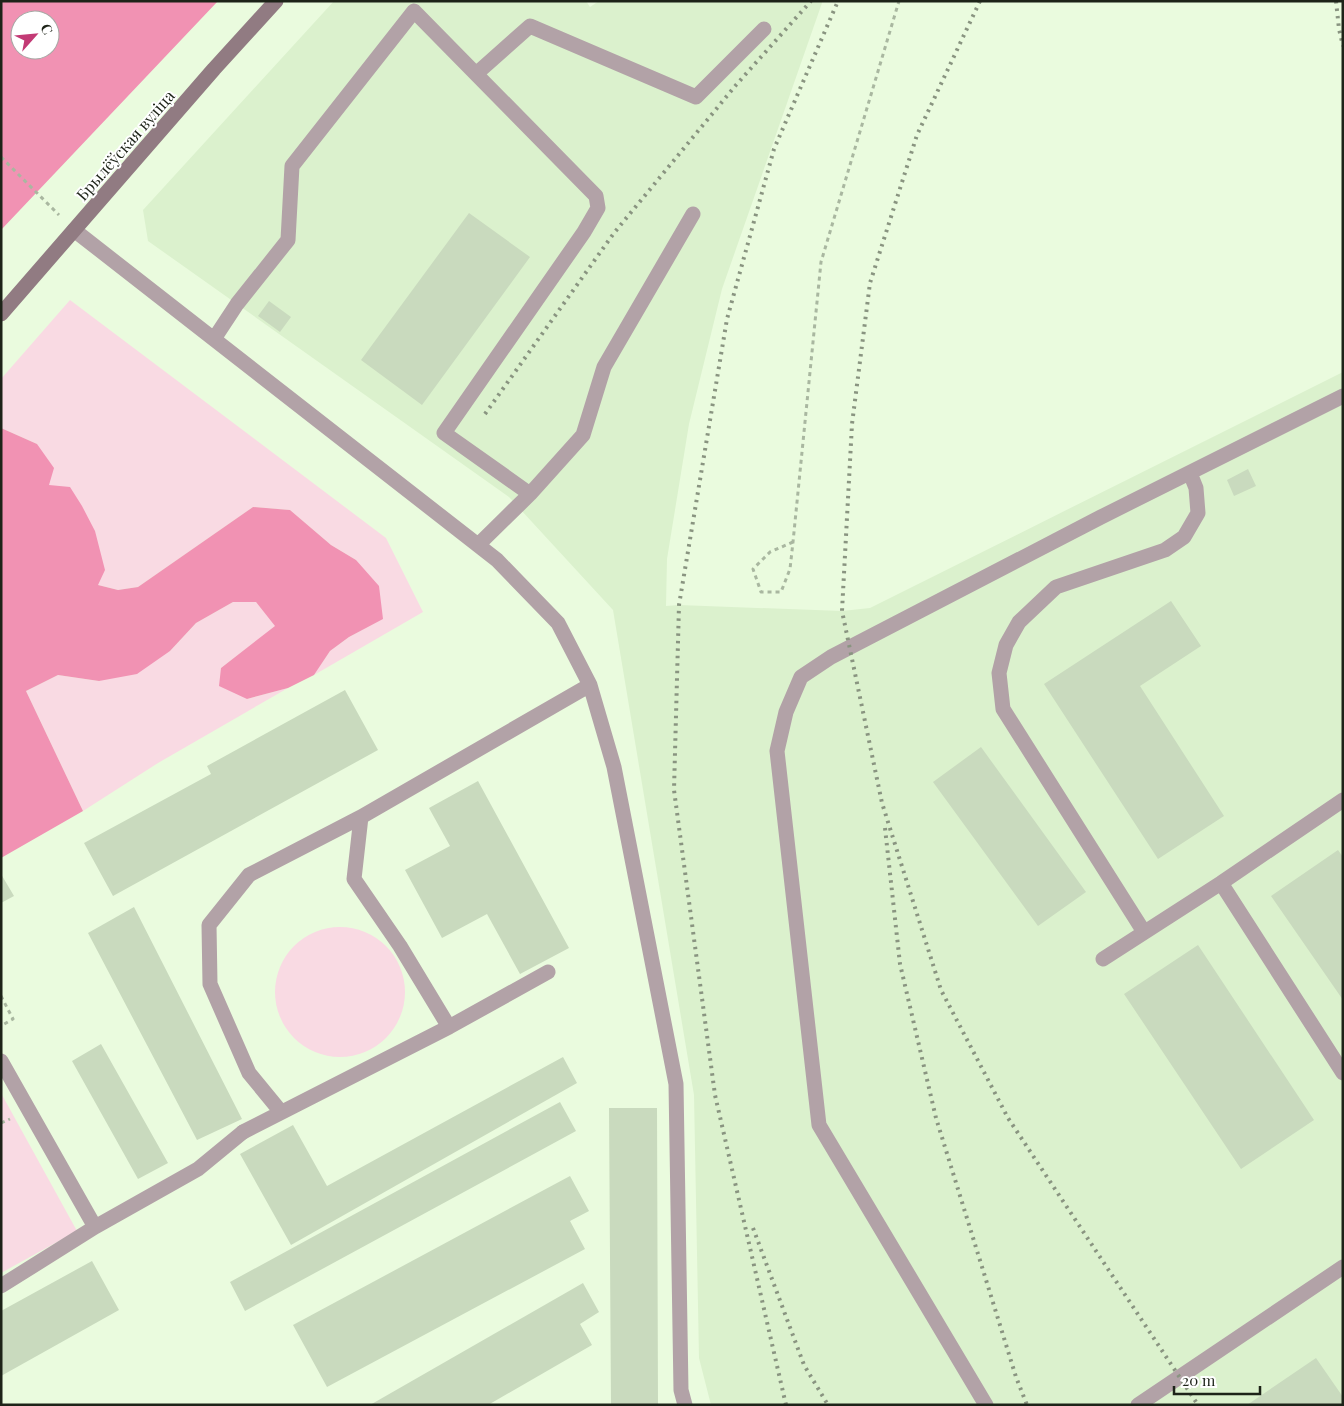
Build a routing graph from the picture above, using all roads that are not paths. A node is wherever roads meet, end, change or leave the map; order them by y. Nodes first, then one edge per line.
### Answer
1 (276, 1) edge
2 (764, 29) dead end
3 (476, 74) junction
4 (694, 214) dead end
5 (74, 230) junction
6 (1, 314) edge
7 (214, 339) junction
8 (1343, 396) edge
9 (1190, 473) junction
10 (530, 494) junction
11 (478, 545) junction
12 (590, 685) junction
13 (1343, 800) edge
14 (361, 817) junction
15 (1221, 883) junction
16 (1144, 932) junction
17 (1103, 959) dead end
18 (548, 972) dead end
19 (449, 1027) junction
20 (1, 1061) edge
21 (1343, 1073) edge
22 (281, 1112) junction
23 (95, 1227) junction
24 (1343, 1267) edge
25 (1, 1286) edge
26 (685, 1405) edge
27 (986, 1405) edge
28 (1138, 1405) edge

1 - 5 street, Брылёўская вуліца
2 - 3 street
3 - 7 street
3 - 10 street
4 - 10 street
5 - 6 street, Брылёўская вуліца
5 - 7 street
7 - 11 street
8 - 9 street
9 - 16 street
9 - 27 street
10 - 11 street
11 - 12 street
12 - 14 street
12 - 26 street
13 - 15 street
14 - 19 street
14 - 22 street
15 - 16 street
15 - 21 street
16 - 17 street
18 - 19 street
19 - 22 street
20 - 23 street
22 - 23 street
23 - 25 street
24 - 28 street

